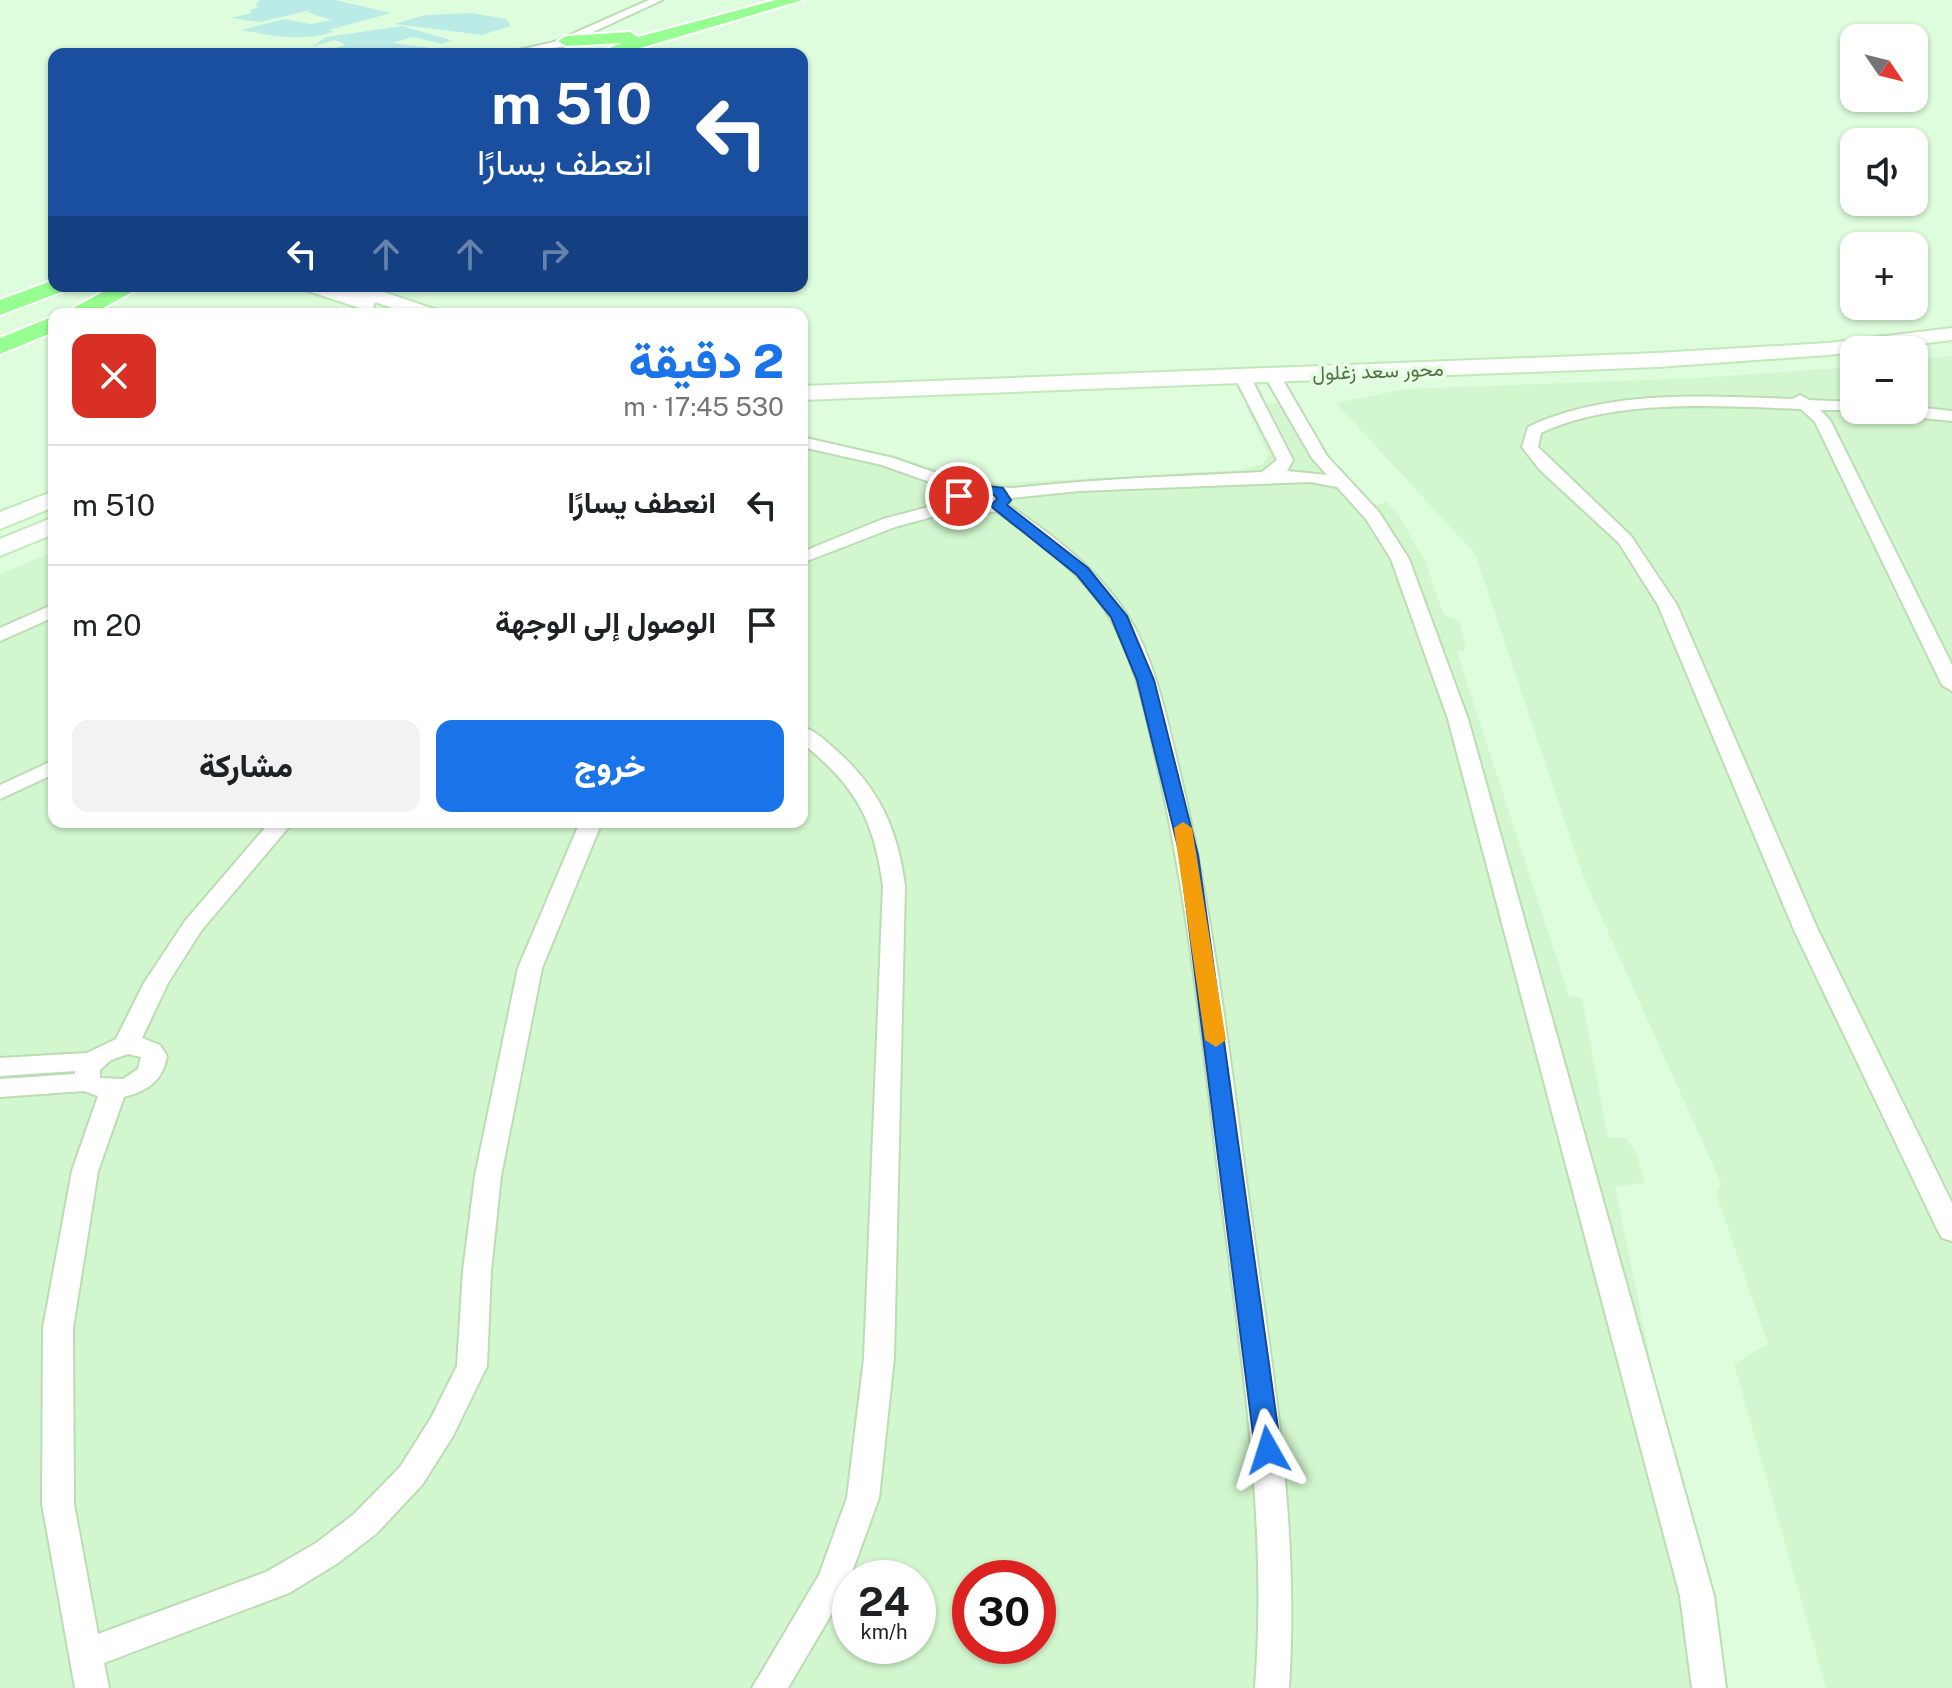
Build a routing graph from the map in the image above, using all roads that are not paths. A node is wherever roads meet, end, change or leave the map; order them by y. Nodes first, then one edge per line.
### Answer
1 (657, 0) edge
2 (764, 0) edge
3 (795, 0) edge
4 (631, 37) junction
5 (566, 41) junction
6 (534, 48) edge
7 (601, 48) edge
8 (622, 48) edge
9 (48, 289) edge
10 (120, 292) edge
11 (330, 292) edge
12 (364, 292) edge
13 (0, 308) edge
14 (86, 308) edge
15 (378, 308) edge
16 (412, 308) edge
17 (1952, 315) edge
18 (48, 326) edge
19 (1952, 334) edge
20 (0, 347) edge
21 (808, 374) edge
22 (1272, 375) junction
23 (1242, 376) junction
24 (827, 381) junction
25 (808, 390) edge
26 (1840, 398) edge
27 (1803, 404) junction
28 (1840, 406) edge
29 (1928, 406) edge
30 (1952, 409) edge
31 (1840, 413) edge
32 (1928, 414) edge
33 (1952, 416) edge
34 (1822, 420) junction
35 (808, 443) edge
36 (1320, 458) junction
37 (1285, 460) junction
38 (1265, 477) junction
39 (48, 479) edge
40 (1342, 483) junction
41 (965, 497) junction
42 (0, 499) edge
43 (1000, 500) junction
44 (48, 501) edge
45 (0, 521) edge
46 (48, 528) edge
47 (0, 548) edge
48 (808, 556) edge
49 (48, 613) edge
50 (0, 635) edge
51 (1952, 685) edge
52 (808, 737) edge
53 (48, 769) edge
54 (0, 793) edge
55 (277, 828) edge
56 (588, 828) edge
57 (126, 1046) junction
58 (0, 1067) edge
59 (98, 1078) junction
60 (0, 1088) edge
61 (1952, 1231) edge
62 (85, 1654) junction
63 (92, 1688) edge
64 (769, 1688) edge
65 (1272, 1688) edge
66 (1709, 1688) edge

1 - 5 street
2 - 4 main road
3 - 8 main road
4 - 5 main road
4 - 7 main road
5 - 6 street
9 - 13 main road
10 - 14 main road
11 - 15 main road
12 - 16 main road
17 - 24 main road, محور سعد زغلول
18 - 20 main road
19 - 22 main road, محور سعد زغلول
21 - 24 main road, محور سعد زغلول
22 - 23 main road, محور سعد زغلول
22 - 36 street
23 - 24 main road, محور سعد زغلول
23 - 37 street
24 - 25 main road, محور سعد زغلول
26 - 27 street
27 - 28 street
27 - 34 street
27 - 61 street
29 - 30 street
31 - 34 street
32 - 33 street
34 - 51 street
35 - 41 street
36 - 37 street
36 - 40 street
37 - 38 street
38 - 40 street
38 - 43 street
39 - 42 main road
40 - 66 street
41 - 43 street
41 - 48 street
43 - 65 street
44 - 45 main road
46 - 47 main road
49 - 50 street
52 - 64 street
53 - 54 street
55 - 57 street
56 - 62 street
57 - 59 street
57 - 59 street
58 - 59 street
59 - 60 street
59 - 62 street
62 - 63 street

